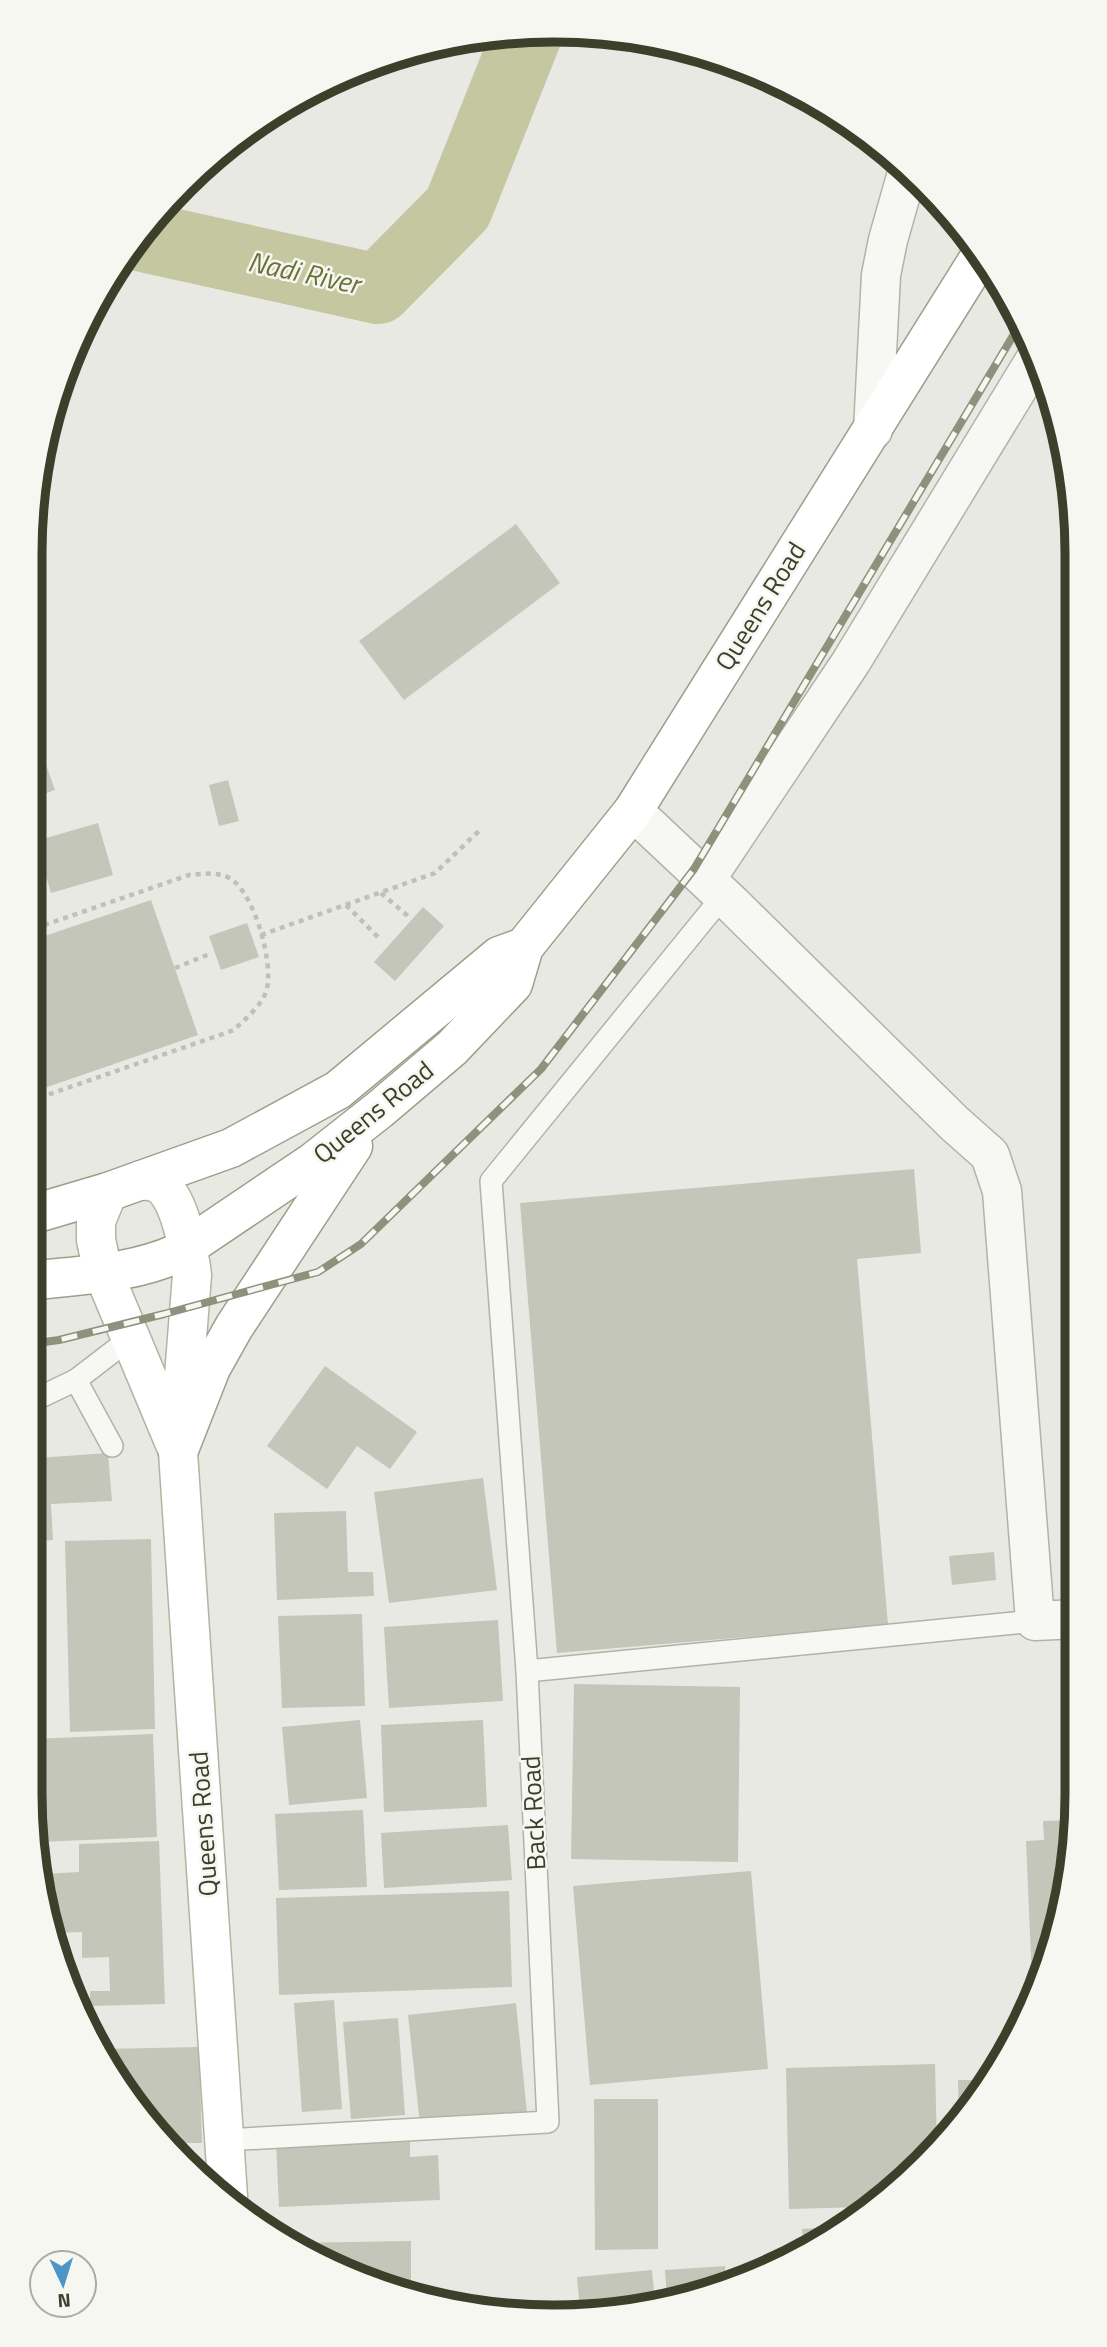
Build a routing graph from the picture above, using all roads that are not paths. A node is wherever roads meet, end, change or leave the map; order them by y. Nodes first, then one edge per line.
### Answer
1 (904, 182) edge
2 (975, 264) edge
3 (1030, 368) edge
4 (873, 430) junction
5 (633, 811) junction
6 (715, 887) junction
7 (524, 947) junction
8 (379, 1110) junction
9 (125, 1186) junction
10 (42, 1211) edge
11 (188, 1245) junction
12 (103, 1272) junction
13 (42, 1280) edge
14 (132, 1337) junction
15 (76, 1380) junction
16 (42, 1396) edge
17 (112, 1446) dead end
18 (178, 1452) junction
19 (1065, 1620) edge
20 (1035, 1621) junction
21 (527, 1671) junction
22 (225, 2140) junction
23 (227, 2187) edge

1 - 4 street
2 - 4 main road, Queens Road
3 - 6 street
4 - 5 main road, Queens Road
5 - 6 street
5 - 7 main road, Queens Road
6 - 20 street
6 - 21 lane, Back Road
7 - 8 main road, Queens Road
7 - 9 main road, Queens Road
8 - 11 main road, Queens Road
8 - 18 main road
9 - 10 main road
9 - 11 main road, Queens Road
9 - 12 main road, Queens Road
11 - 12 main road, Queens Road
11 - 18 main road, Queens Road
12 - 13 main road
12 - 14 main road, Queens Road
14 - 15 lane
14 - 18 main road, Queens Road
15 - 16 lane
15 - 17 lane
18 - 22 main road, Queens Road
19 - 20 street
20 - 21 lane
21 - 22 lane, Back Road
22 - 23 main road, Queens Road

